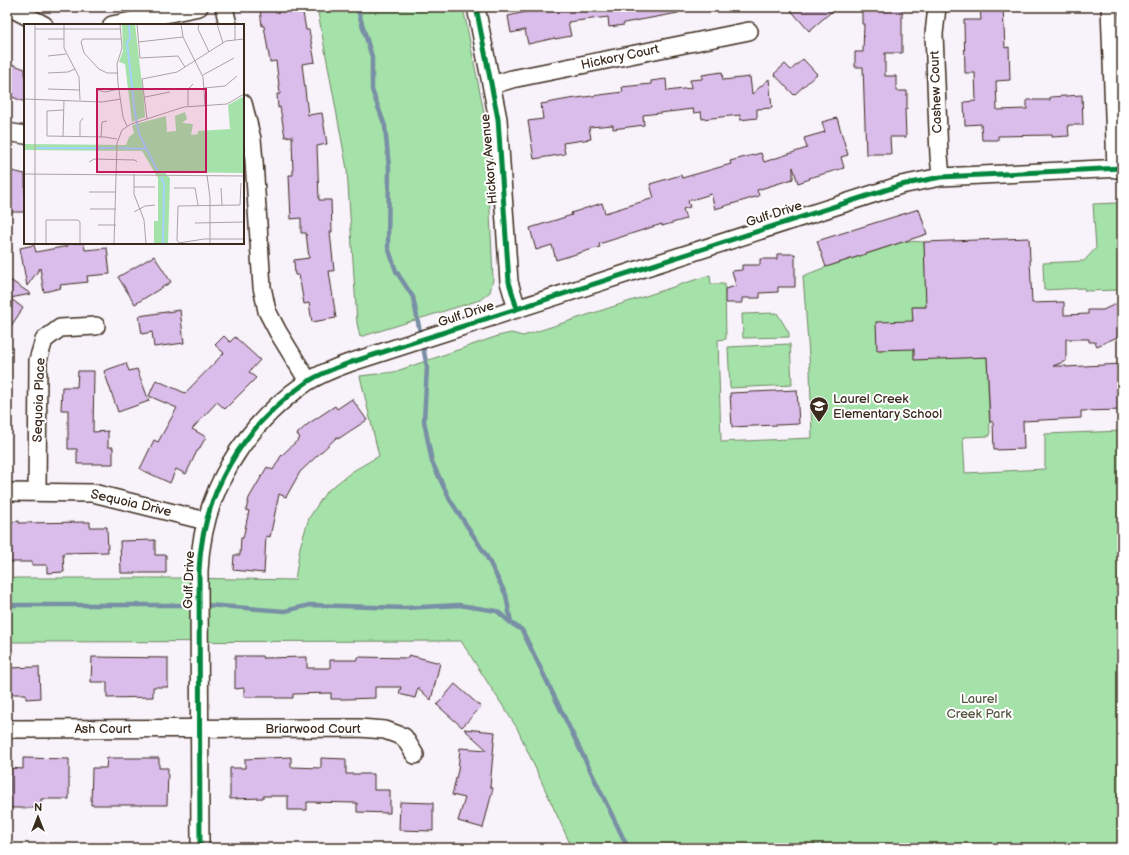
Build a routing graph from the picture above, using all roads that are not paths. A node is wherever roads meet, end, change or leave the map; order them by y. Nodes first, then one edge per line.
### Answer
1 (9, 7) edge
2 (199, 7) edge
3 (224, 7) edge
4 (476, 7) edge
5 (937, 7) edge
6 (1110, 7) edge
7 (42, 24) edge
8 (117, 24) edge
9 (228, 24) edge
10 (749, 31) dead end
11 (492, 84) junction
12 (244, 110) edge
13 (7, 132) edge
14 (24, 134) edge
15 (1119, 169) edge
16 (941, 177) junction
17 (518, 309) junction
18 (96, 326) dead end
19 (308, 381) junction
20 (7, 492) edge
21 (37, 492) junction
22 (206, 521) junction
23 (7, 729) edge
24 (200, 729) junction
25 (415, 755) dead end
26 (200, 848) edge

1 - 7 street
2 - 8 street
3 - 9 street
4 - 11 street, Hickory Avenue
5 - 16 street, Cashew Court
6 - 15 street
10 - 11 street, Hickory Court
11 - 17 street, Hickory Avenue
12 - 19 street
13 - 14 street
15 - 16 street, Gulf Drive
16 - 17 street, Gulf Drive
17 - 19 street, Gulf Drive
18 - 21 street, Sequoia Place
19 - 22 street, Gulf Drive
20 - 21 street, Sequoia Drive
21 - 22 street, Sequoia Drive
22 - 24 street, Gulf Drive
23 - 24 street, Ash Court
24 - 25 street, Briarwood Court
24 - 26 street, Gulf Drive

